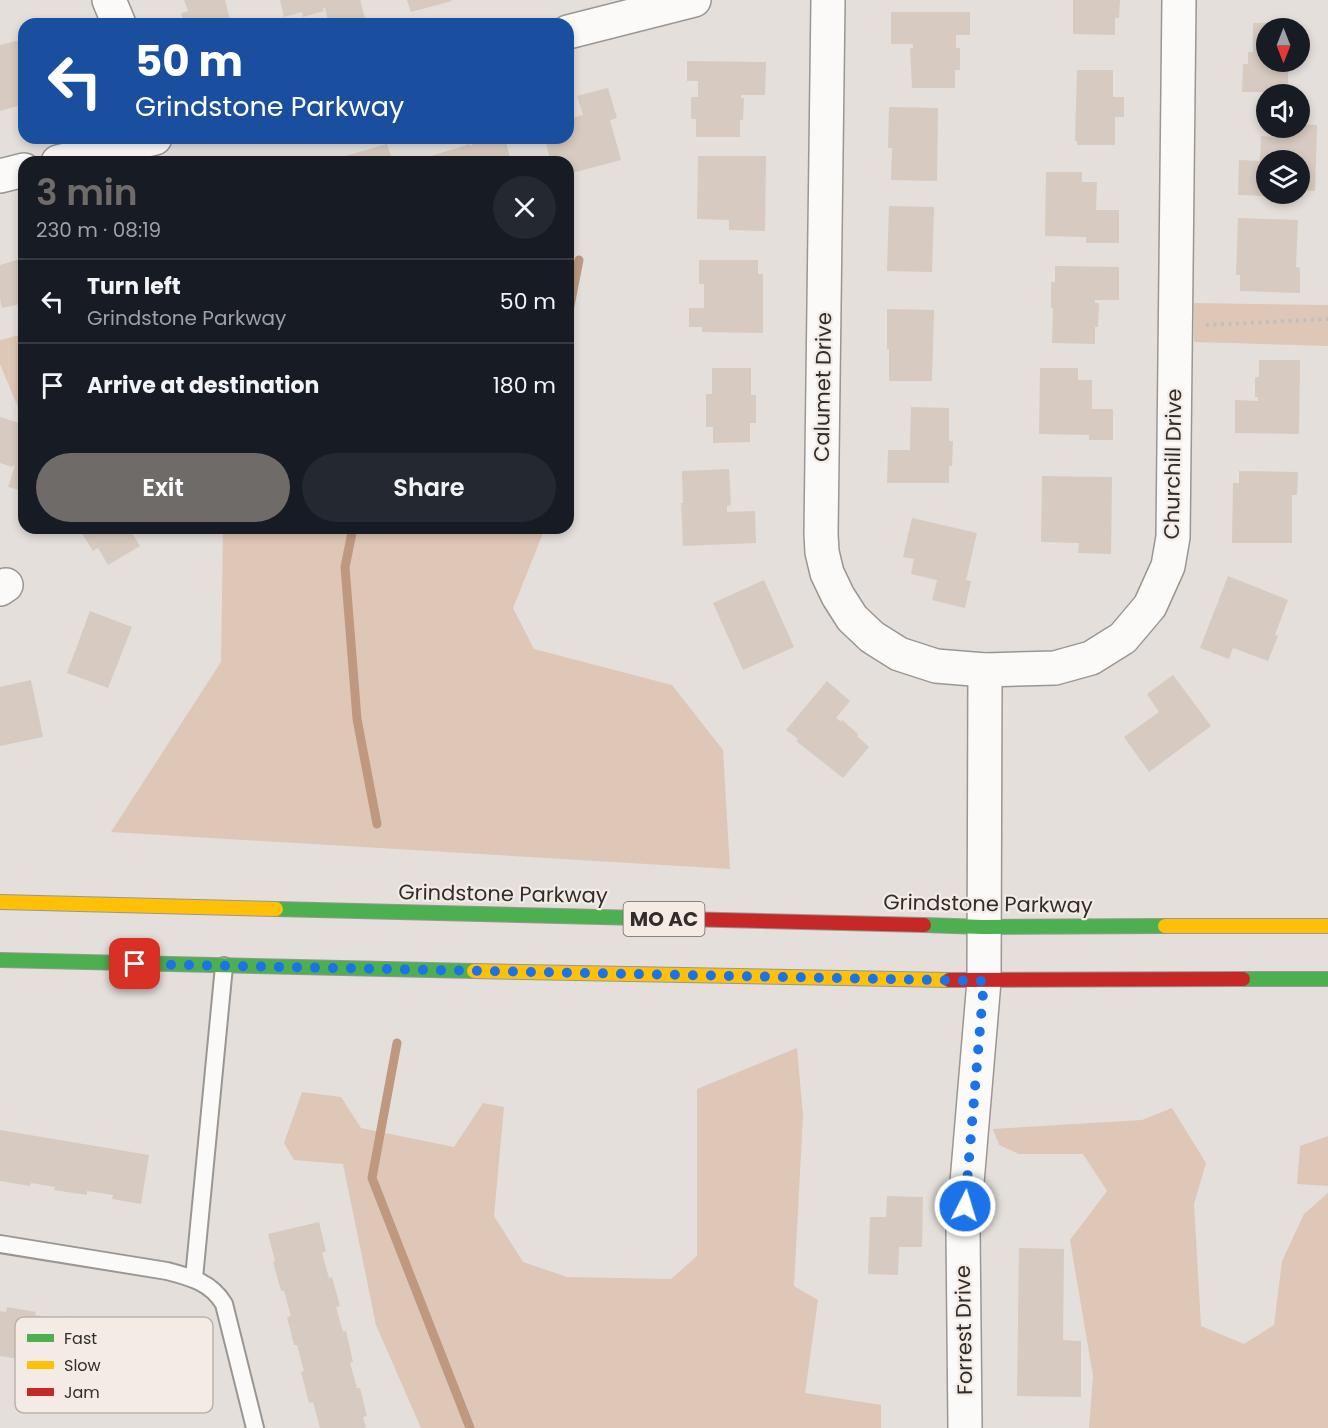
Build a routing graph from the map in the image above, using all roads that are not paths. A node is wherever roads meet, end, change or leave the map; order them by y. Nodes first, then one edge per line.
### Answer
1 (109, 0) edge
2 (694, 0) edge
3 (828, 0) edge
4 (1179, 0) edge
5 (116, 18) edge
6 (574, 30) edge
7 (129, 144) edge
8 (82, 156) edge
9 (18, 172) edge
10 (0, 176) edge
11 (986, 670) junction
12 (0, 902) edge
13 (1328, 926) edge
14 (983, 927) junction
15 (0, 960) edge
16 (224, 966) junction
17 (1328, 979) edge
18 (984, 981) junction
19 (0, 1244) edge
20 (194, 1278) junction
21 (255, 1428) edge
22 (964, 1428) edge

1 - 5 street
2 - 6 street
3 - 11 street, Calumet Drive
4 - 11 street, Churchill Drive
7 - 8 street
9 - 10 street
11 - 14 street
12 - 14 main road, Grindstone Parkway / MO AC
13 - 14 main road, Grindstone Parkway / MO AC
14 - 18 street
15 - 16 main road
16 - 18 main road
16 - 20 lane
17 - 18 main road
18 - 22 street, Forrest Drive
19 - 20 lane
20 - 21 lane

